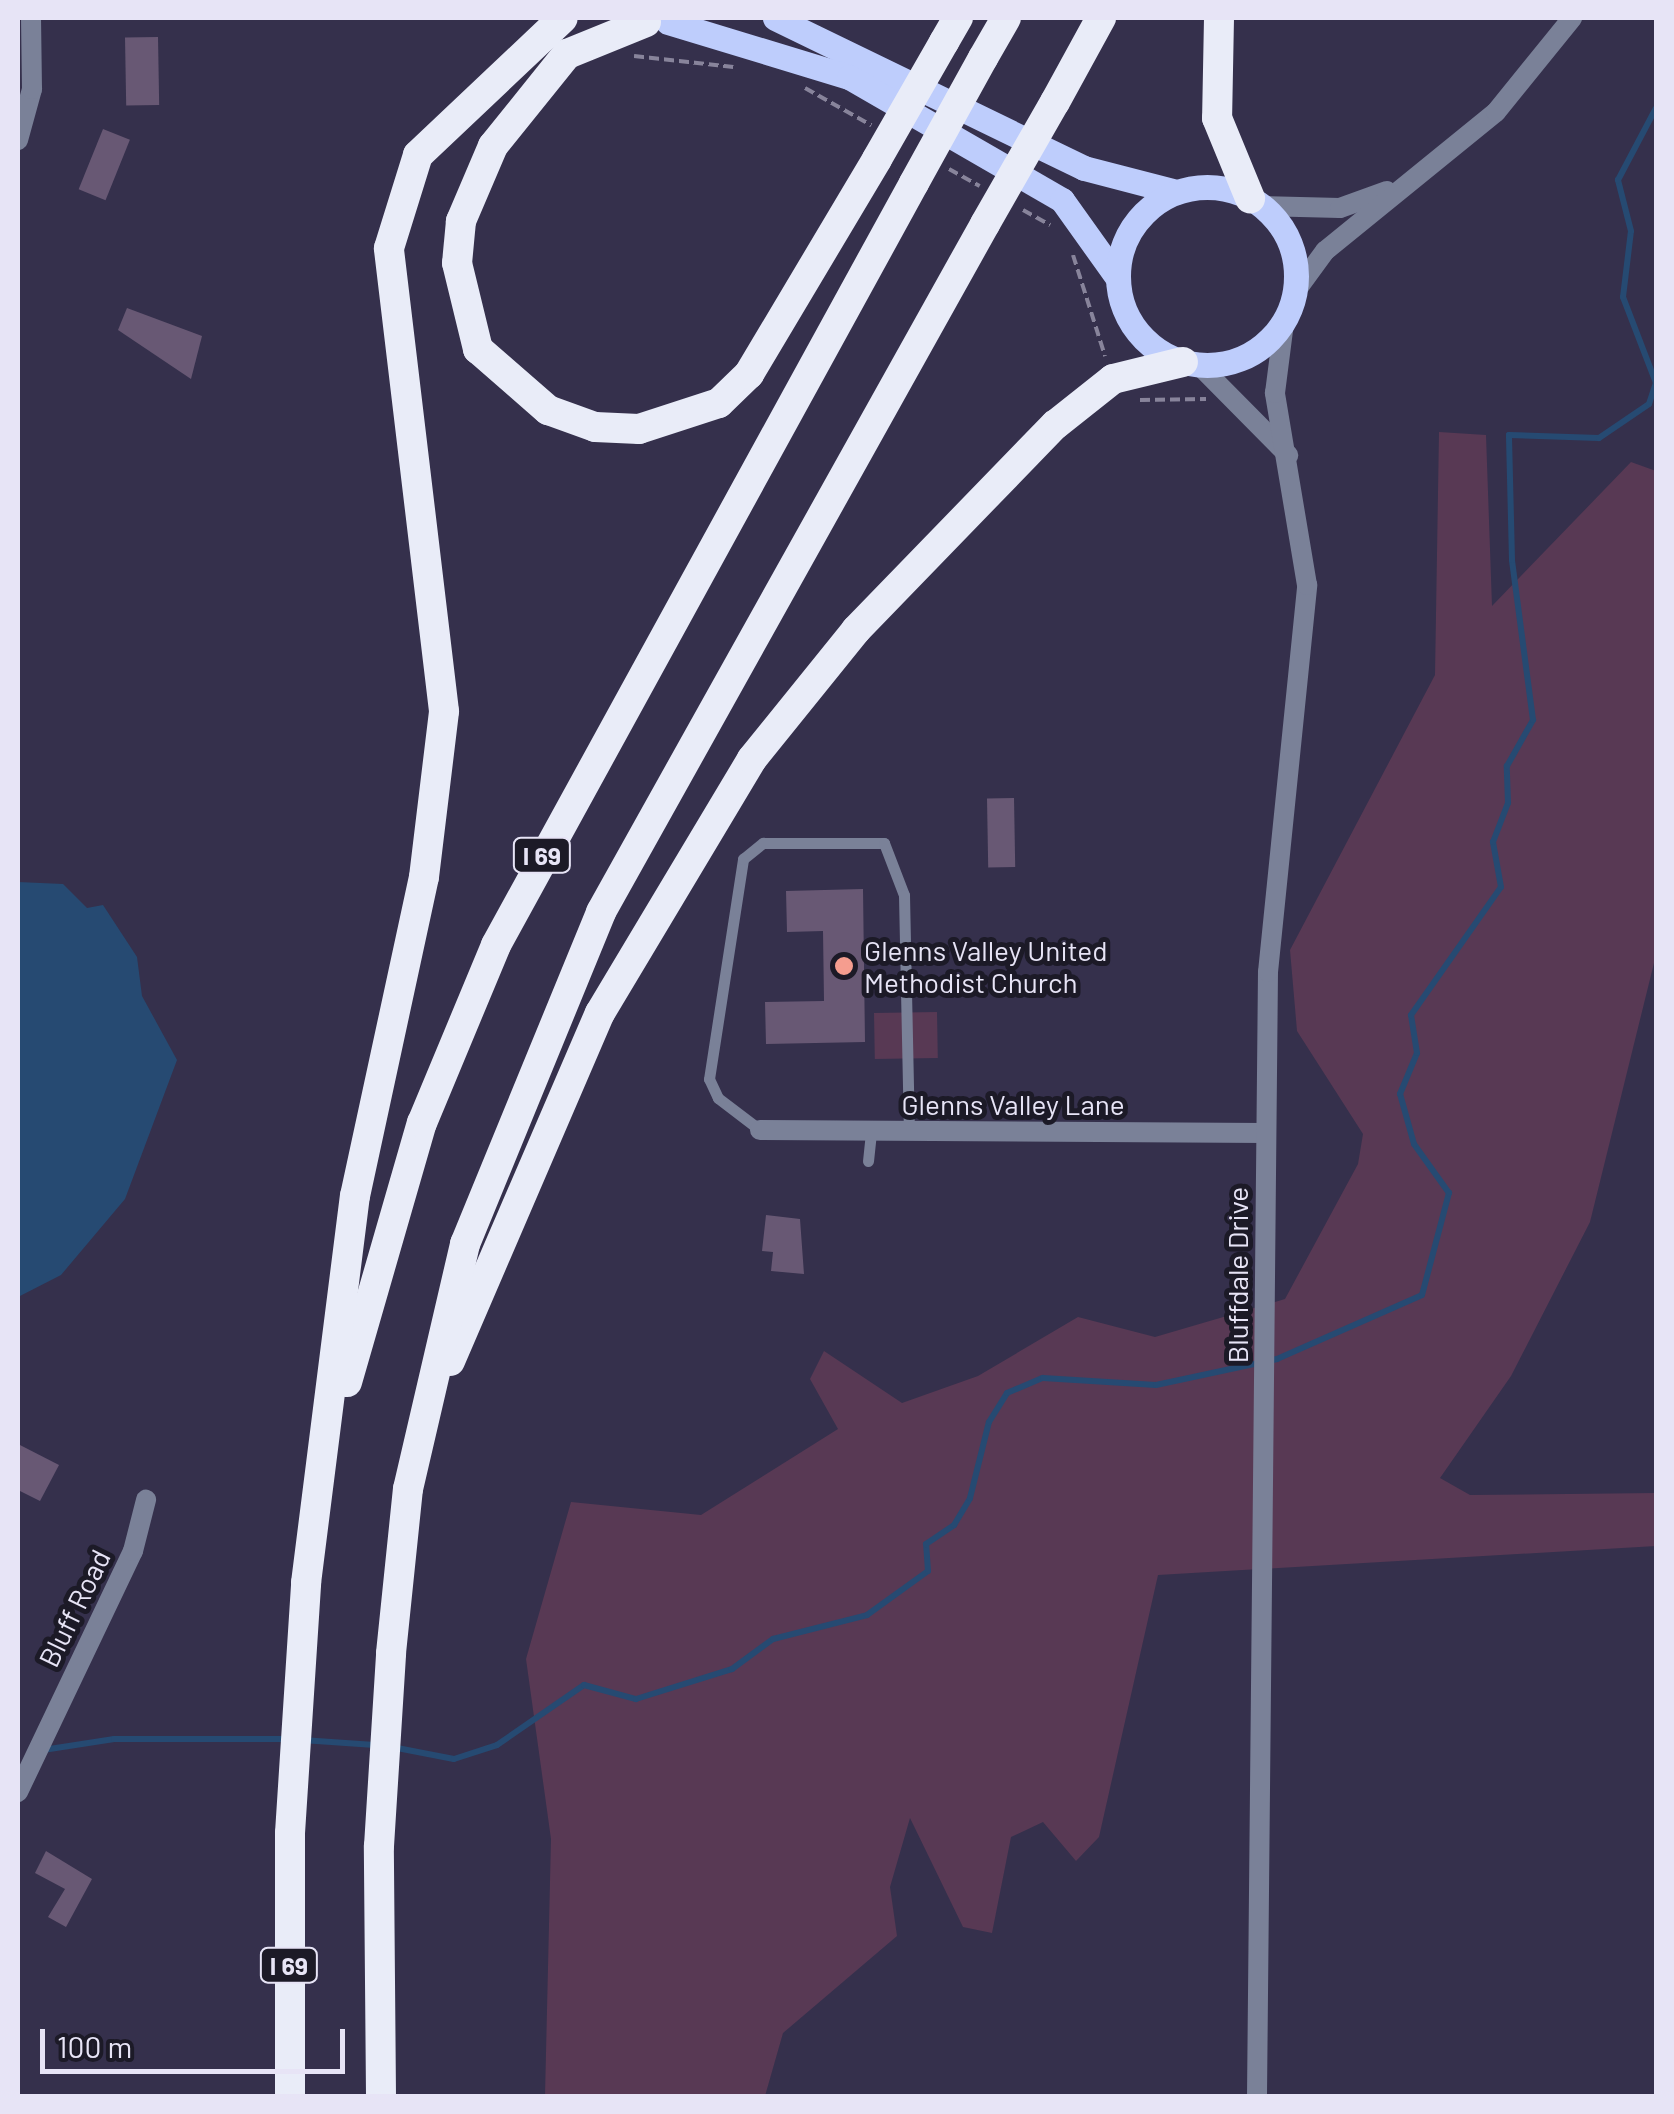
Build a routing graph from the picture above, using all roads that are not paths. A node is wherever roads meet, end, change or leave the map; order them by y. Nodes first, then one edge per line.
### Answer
1 (31, 18) edge
2 (538, 18) edge
3 (563, 18) edge
4 (775, 18) edge
5 (1006, 18) edge
6 (1101, 18) edge
7 (1219, 18) edge
8 (1572, 18) edge
9 (657, 20) edge
10 (951, 30) edge
11 (519, 58) junction
12 (18, 140) edge
13 (1412, 180) junction
14 (1176, 192) junction
15 (1256, 202) junction
16 (1117, 277) junction
17 (1295, 292) junction
18 (1284, 323) junction
19 (1191, 364) junction
20 (1290, 456) junction
21 (760, 1130) joint
22 (871, 1131) junction
23 (909, 1131) junction
24 (1265, 1133) junction
25 (868, 1162) dead end
26 (420, 1432) junction
27 (146, 1500) dead end
28 (306, 1584) junction
29 (18, 1790) edge
30 (290, 2096) edge
31 (381, 2096) edge
32 (1257, 2096) edge

1 - 12 street
2 - 11 highway
3 - 11 highway
4 - 14 main road
5 - 28 highway, I 69, bridge
6 - 26 highway, bridge
7 - 15 highway
8 - 13 street
9 - 10 highway, bridge
9 - 16 main road
11 - 28 highway
13 - 15 street
13 - 17 street
14 - 15 main road
14 - 16 main road
15 - 17 main road
16 - 19 main road
17 - 18 main road
18 - 19 main road
18 - 20 street, Bluffdale Drive
19 - 20 street
19 - 26 highway
20 - 24 street, Bluffdale Drive
21 - 22 street, Glenns Valley Lane
21 - 23 lane
22 - 23 street, Glenns Valley Lane
22 - 25 lane
23 - 24 street, Glenns Valley Lane
24 - 32 street, Bluffdale Drive
26 - 31 highway
27 - 29 street, Bluff Road
28 - 30 highway, I 69

